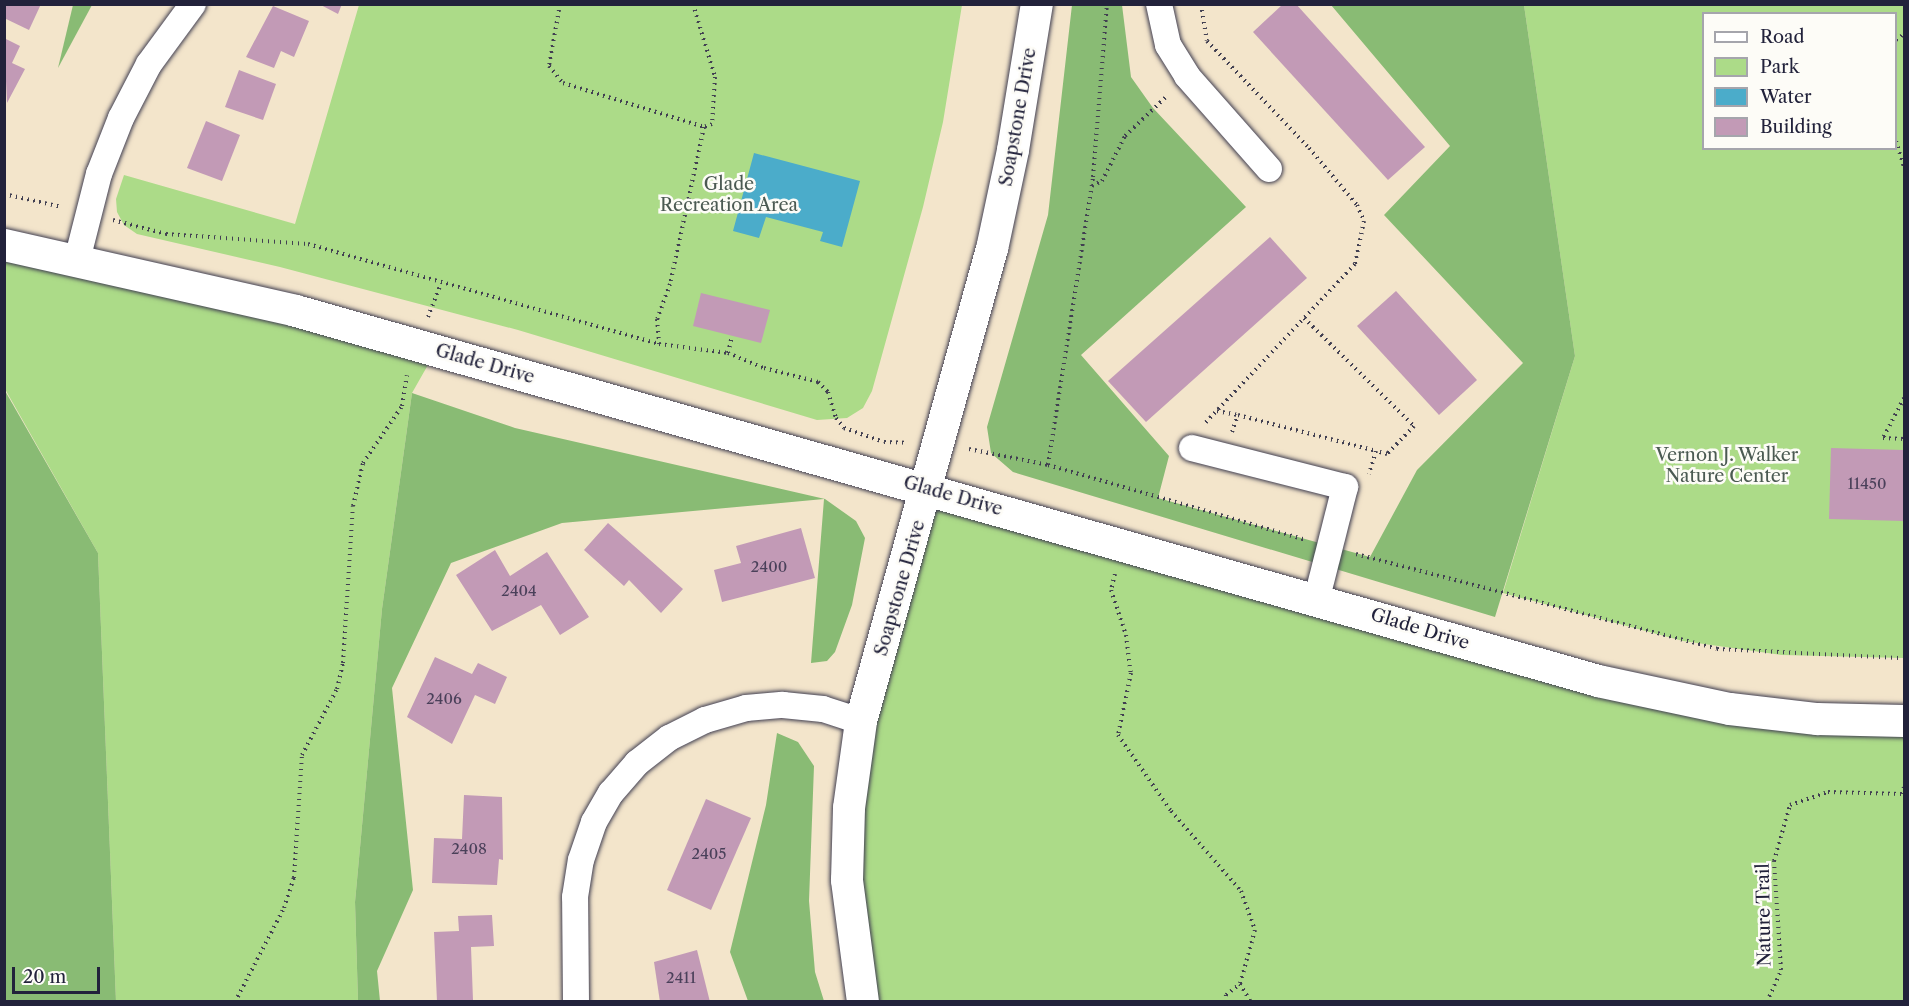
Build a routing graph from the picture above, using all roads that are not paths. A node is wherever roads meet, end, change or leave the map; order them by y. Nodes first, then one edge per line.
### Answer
1 (193, 4) edge
2 (1037, 4) edge
3 (1159, 4) edge
4 (1269, 169) dead end
5 (4, 246) edge
6 (77, 260) junction
7 (1192, 448) road end
8 (928, 489) junction
9 (1317, 598) junction
10 (861, 721) junction
11 (1905, 721) edge
12 (576, 1002) edge
13 (863, 1002) edge

1 - 6 street
2 - 8 street, Soapstone Drive
3 - 4 street
5 - 6 street, Glade Drive
6 - 8 street, Glade Drive
7 - 9 street
8 - 9 street, Glade Drive
8 - 10 street, Soapstone Drive
9 - 11 street, Glade Drive
10 - 12 street
10 - 13 street, Soapstone Drive

